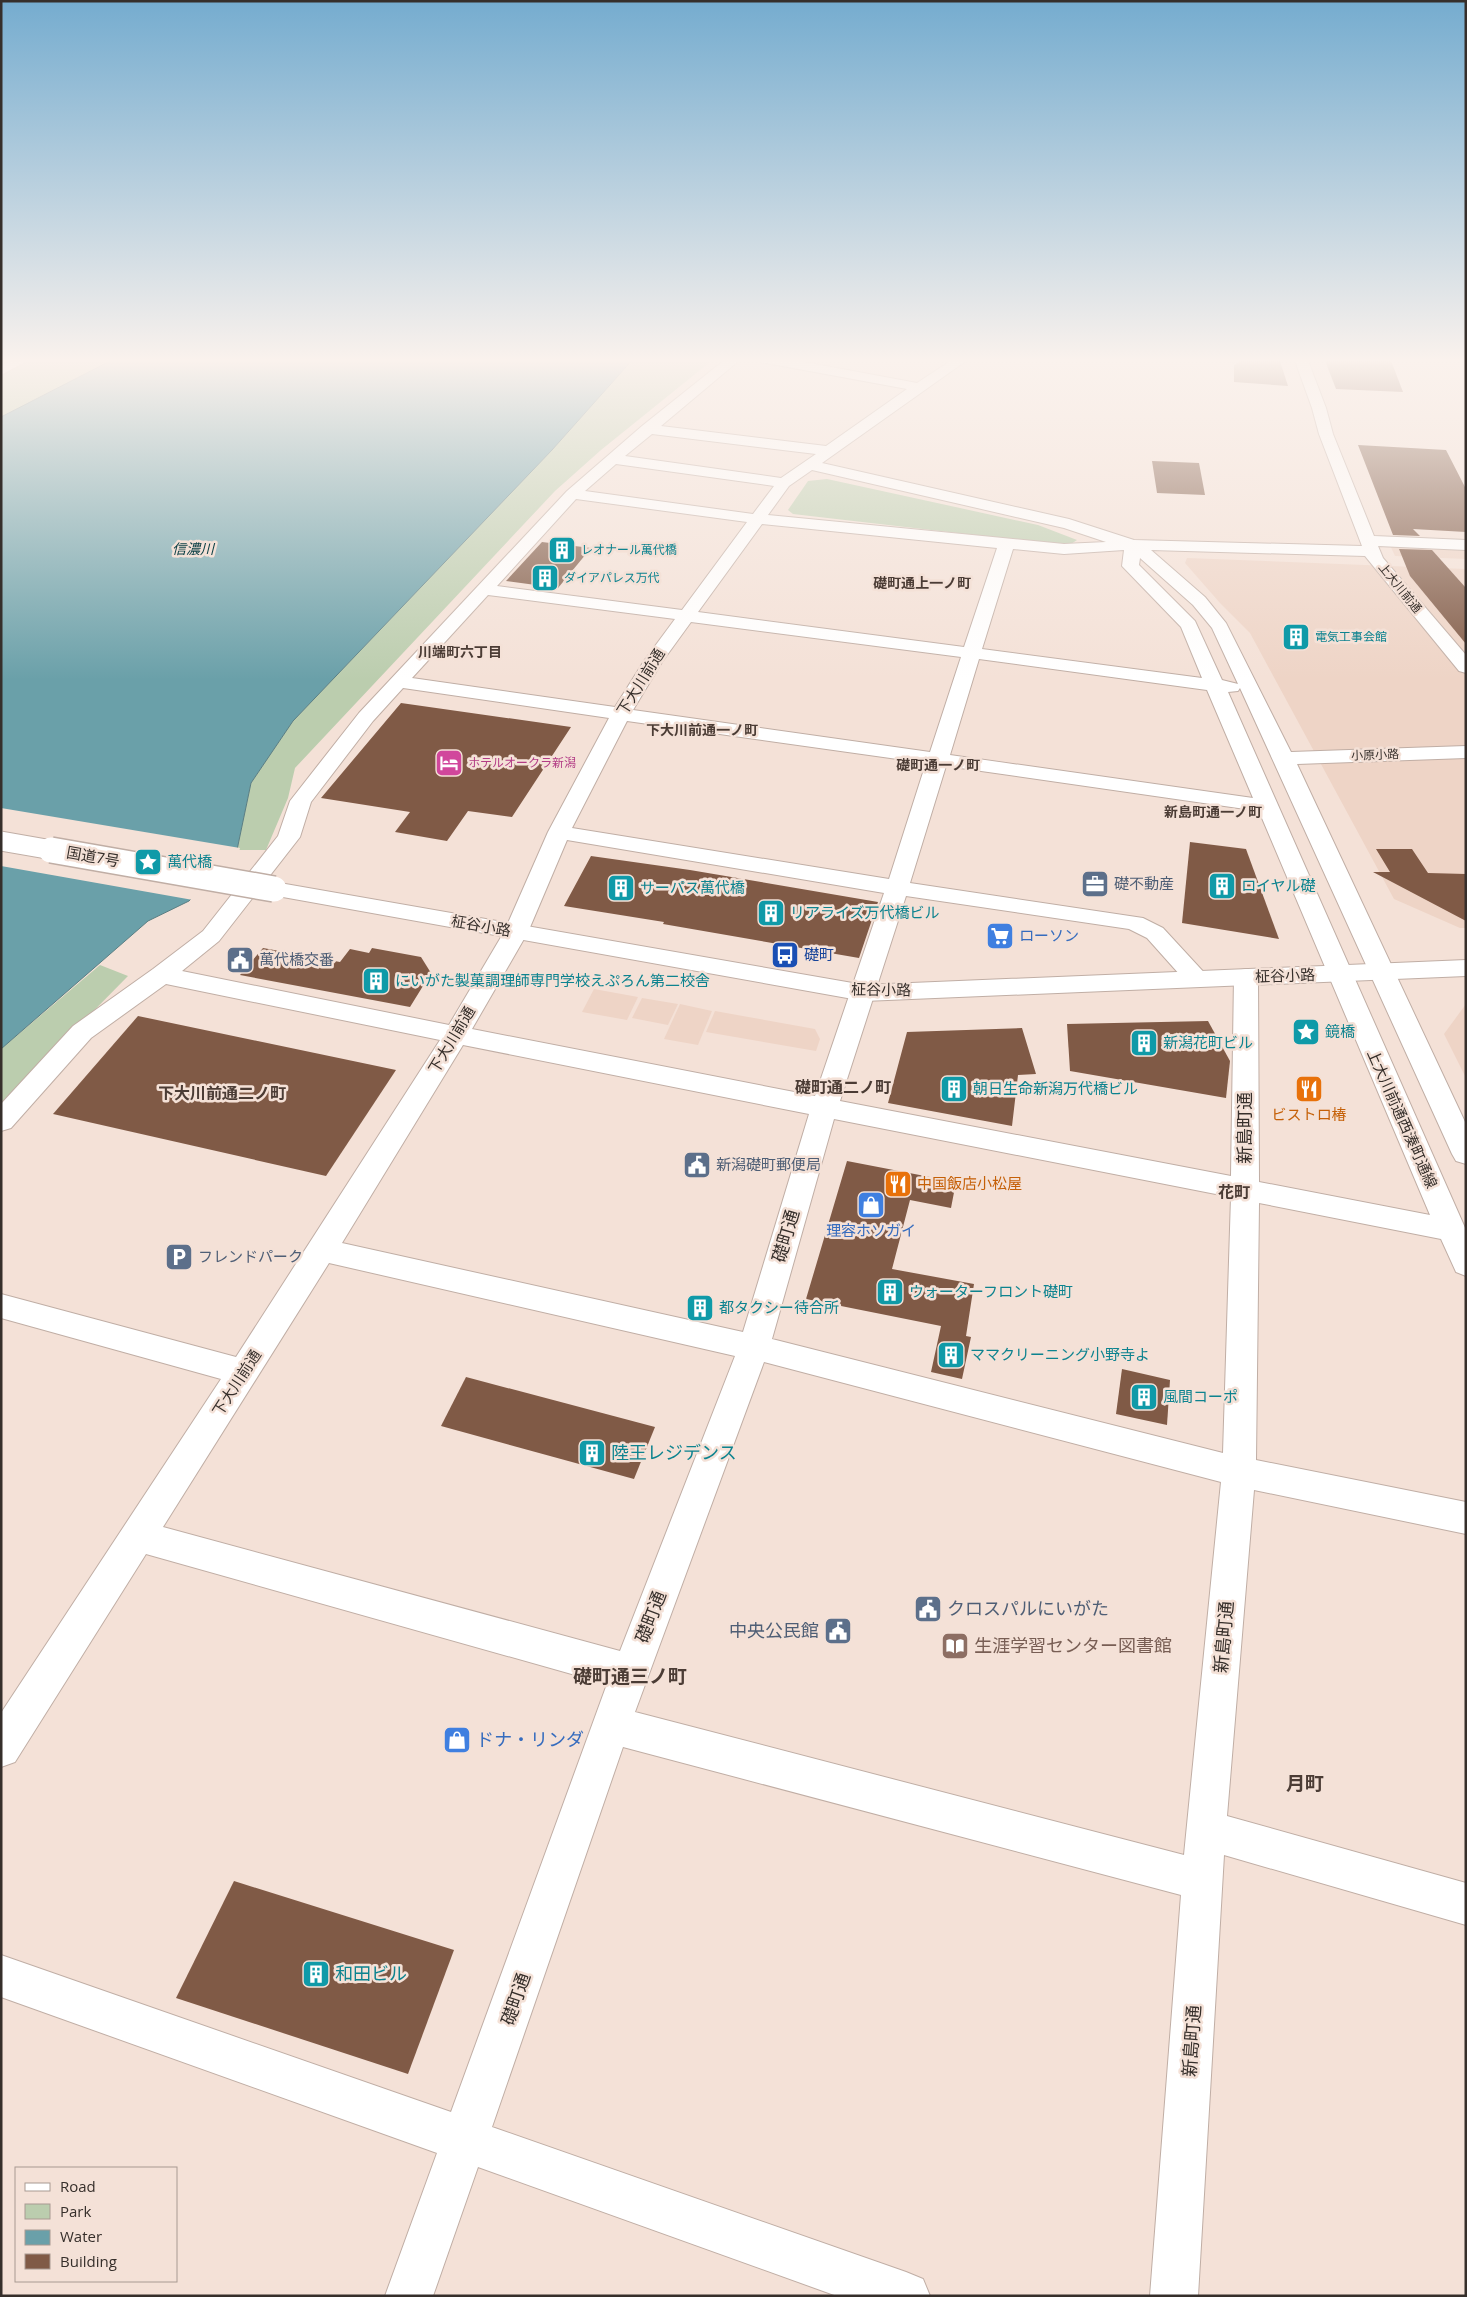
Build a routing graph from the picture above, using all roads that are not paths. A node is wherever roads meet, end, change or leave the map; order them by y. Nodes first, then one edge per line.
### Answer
1 (605, 465) edge
2 (656, 465) edge
3 (810, 465) joint
4 (1339, 465) edge
5 (784, 483) junction
6 (572, 494) junction
7 (756, 519) junction
8 (1006, 544) junction
9 (1133, 545) junction
10 (1466, 545) edge
11 (1373, 550) junction
12 (1394, 559) dead end
13 (483, 589) junction
14 (685, 616) junction
15 (972, 654) junction
16 (1466, 667) edge
17 (398, 682) junction
18 (1217, 686) junction
19 (1250, 688) junction
20 (621, 714) junction
21 (1466, 752) edge
22 (1284, 758) junction
23 (938, 759) junction
24 (1267, 806) junction
25 (559, 832) junction
26 (1, 840) edge
27 (897, 888) junction
28 (274, 889) joint
29 (516, 932) junction
30 (1466, 968) edge
31 (1382, 972) junction
32 (1338, 974) junction
33 (162, 975) junction
34 (1246, 977) junction
35 (1198, 979) junction
36 (864, 993) junction
37 (456, 1035) junction
38 (824, 1108) junction
39 (1, 1121) edge
40 (1466, 1154) edge
41 (1245, 1190) junction
42 (1451, 1230) junction
43 (322, 1250) junction
44 (1466, 1264) edge
45 (1, 1306) edge
46 (754, 1347) junction
47 (243, 1372) junction
48 (1239, 1472) junction
49 (1466, 1518) edge
50 (138, 1536) junction
51 (630, 1672) junction
52 (612, 1725) junction
53 (1, 1748) edge
54 (1206, 1830) junction
55 (1203, 1880) junction
56 (1466, 1904) edge
57 (1, 1976) edge
58 (466, 2141) junction
59 (409, 2296) edge
60 (906, 2296) edge
61 (1174, 2296) edge

1 - 6 main road
2 - 5 main road
3 - 5 main road, 下大川前通
3 - 9 main road
4 - 11 main road, 上大川前通
5 - 7 main road, 下大川前通
6 - 7 main road
6 - 13 main road
7 - 8 main road
7 - 14 main road, 下大川前通
8 - 9 main road
8 - 15 main road, 礎町通
9 - 11 main road
9 - 18 main road, 上大川前通西湊町通線
9 - 19 main road
10 - 11 main road
11 - 12 main road
11 - 16 main road, 上大川前通
13 - 14 main road
13 - 17 main road
14 - 15 main road
14 - 20 main road, 下大川前通
15 - 18 main road
15 - 23 main road, 礎町通
17 - 20 main road
17 - 33 main road
18 - 19 main road
18 - 24 main road, 上大川前通西湊町通線
19 - 22 main road
20 - 23 main road
20 - 25 main road, 下大川前通
21 - 22 main road, 小原小路
22 - 31 main road
23 - 24 main road
23 - 27 main road, 礎町通
24 - 32 main road, 上大川前通西湊町通線
25 - 27 main road
25 - 29 main road, 下大川前通
26 - 28 main road, 国道7号, bridge
27 - 35 main road
27 - 36 main road, 礎町通
28 - 29 main road, 柾谷小路
29 - 36 main road, 柾谷小路
29 - 37 main road, 下大川前通
30 - 31 main road, 柾谷小路
31 - 32 main road, 柾谷小路
31 - 40 main road
32 - 34 main road, 柾谷小路
32 - 42 main road, 上大川前通西湊町通線
33 - 37 main road
33 - 39 main road
34 - 35 main road, 柾谷小路
34 - 41 main road, 新島町通
35 - 36 main road, 柾谷小路
36 - 38 main road, 礎町通
37 - 38 main road
37 - 43 main road, 下大川前通
38 - 41 main road
38 - 46 main road, 礎町通
41 - 42 main road
41 - 48 main road, 新島町通
42 - 44 main road, 上大川前通西湊町通線
43 - 46 main road
43 - 47 main road, 下大川前通
45 - 47 main road
46 - 48 main road
46 - 51 main road, 礎町通
47 - 50 main road, 下大川前通
48 - 49 main road
48 - 54 main road, 新島町通
50 - 51 main road
50 - 53 main road, 下大川前通
51 - 52 main road, 礎町通
52 - 55 main road
52 - 58 main road, 礎町通
54 - 55 main road, 新島町通
54 - 56 main road
55 - 61 main road, 新島町通
57 - 58 main road
58 - 59 main road, 礎町通
58 - 60 main road

